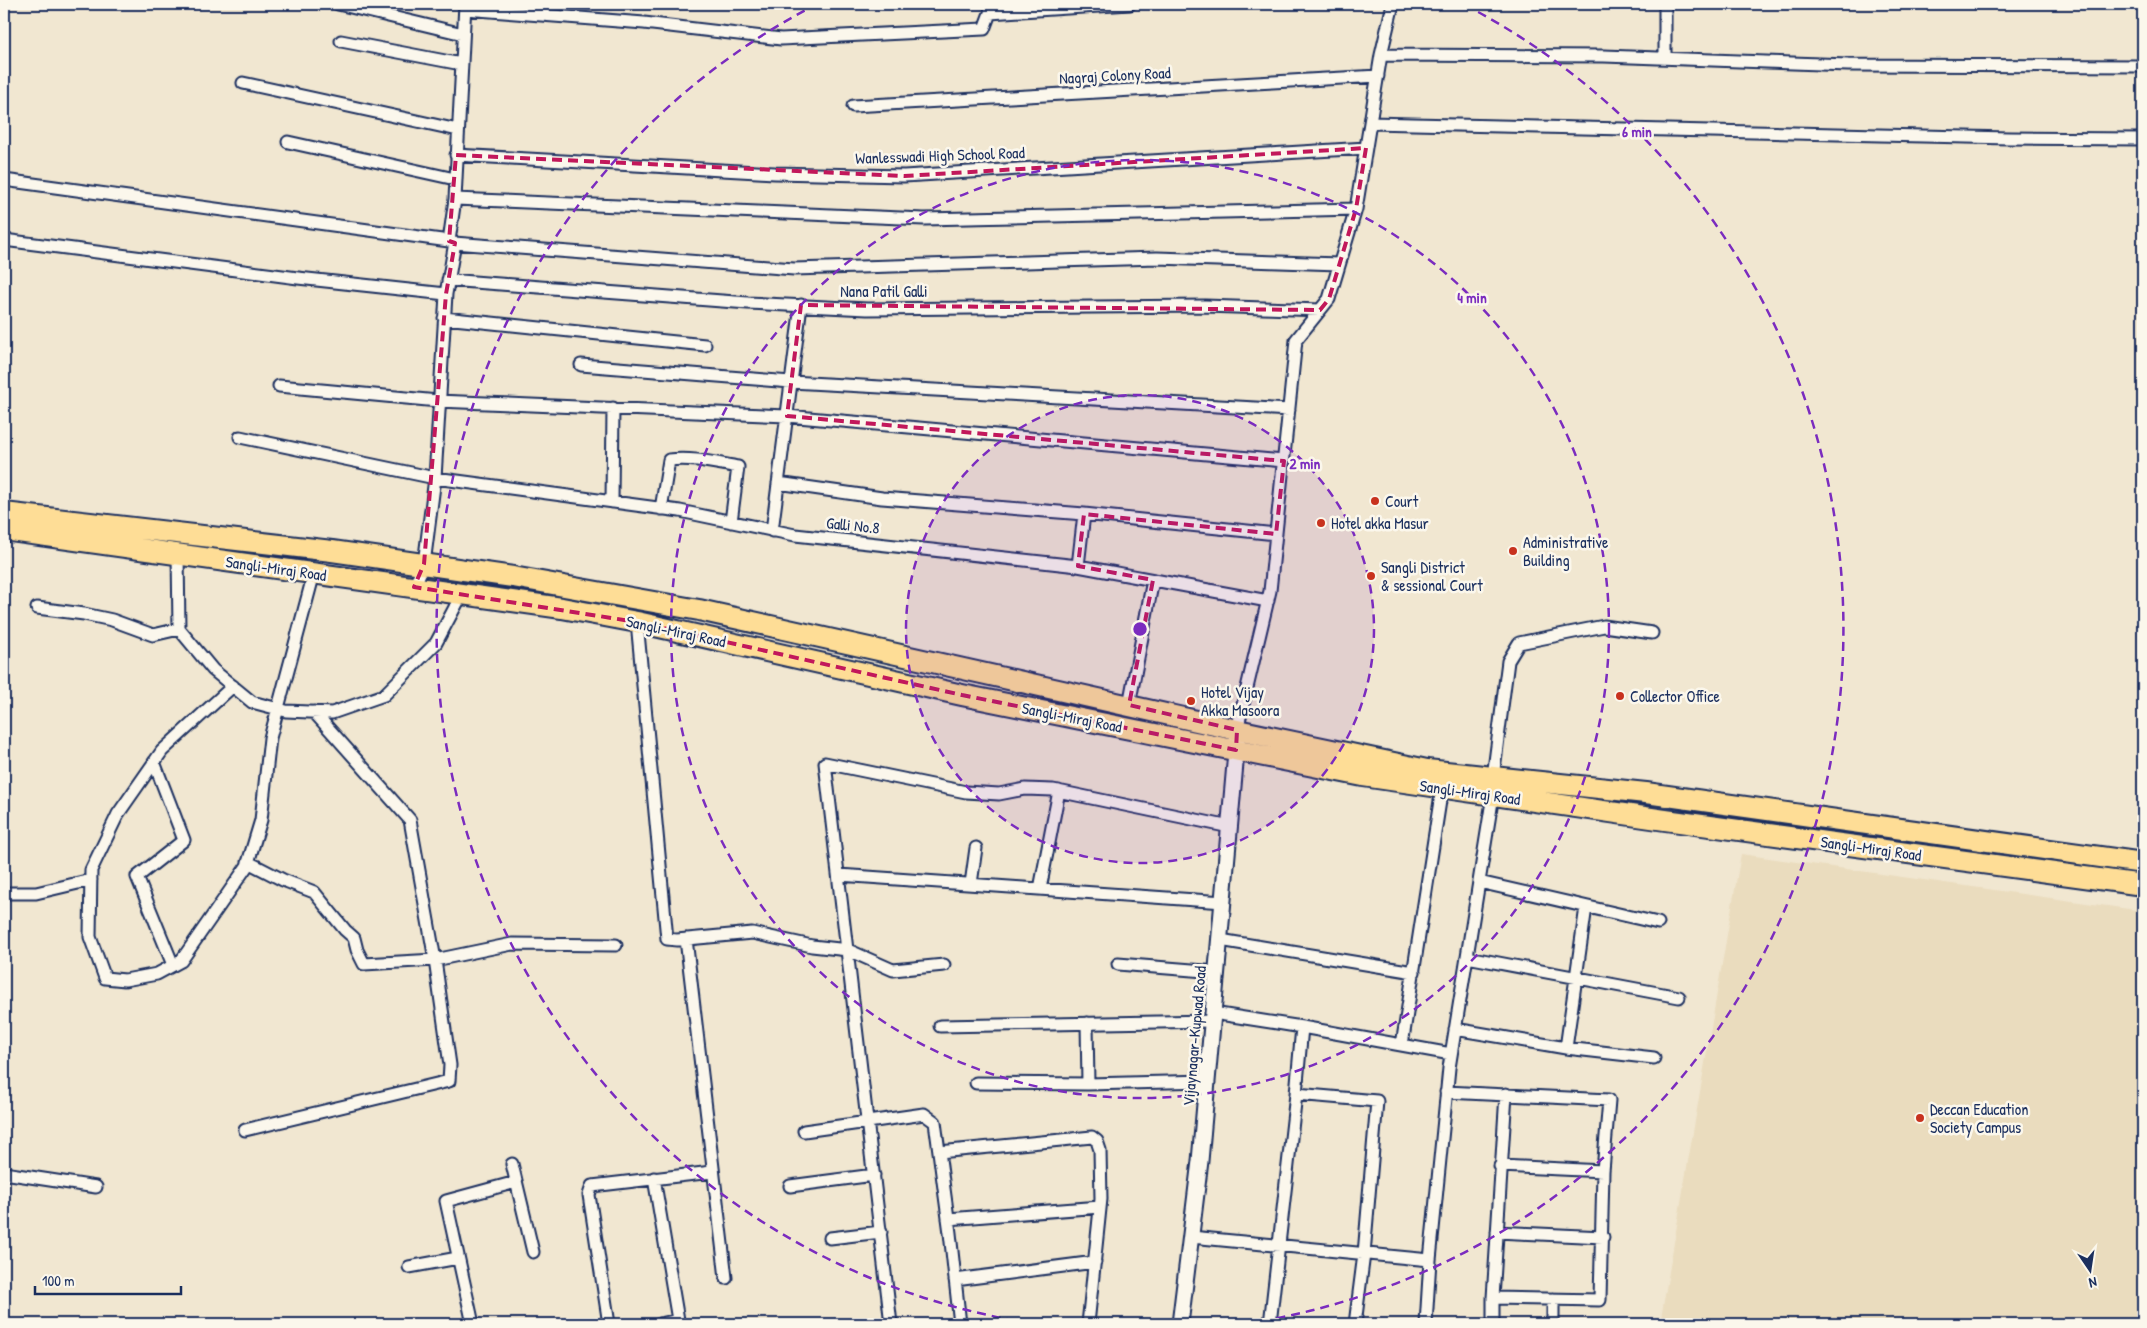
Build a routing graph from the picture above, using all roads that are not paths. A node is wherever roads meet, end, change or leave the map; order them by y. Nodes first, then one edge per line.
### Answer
1 (338, 4) edge
2 (1130, 4) edge
3 (1393, 4) edge
4 (1665, 4) edge
5 (465, 6) edge
6 (990, 8) edge
7 (463, 34) junction
8 (341, 41) dead end
9 (1381, 54) junction
10 (1666, 58) junction
11 (461, 64) junction
12 (2143, 66) edge
13 (1378, 76) junction
14 (243, 83) dead end
15 (854, 106) dead end
16 (1370, 123) junction
17 (458, 130) junction
18 (2143, 139) edge
19 (288, 142) dead end
20 (1366, 148) junction
21 (456, 155) junction
22 (455, 178) junction
23 (4, 180) edge
24 (455, 199) junction
25 (1356, 209) junction
26 (4, 240) edge
27 (452, 242) junction
28 (1339, 264) junction
29 (448, 280) junction
30 (446, 294) junction
31 (801, 305) junction
32 (1320, 310) junction
33 (444, 318) junction
34 (705, 345) dead end
35 (580, 365) dead end
36 (791, 382) junction
37 (279, 386) dead end
38 (438, 401) junction
39 (613, 408) junction
40 (1289, 410) junction
41 (787, 416) junction
42 (240, 438) dead end
43 (1284, 461) junction
44 (434, 478) junction
45 (778, 483) junction
46 (612, 502) junction
47 (660, 509) junction
48 (4, 512) edge
49 (1084, 514) junction
50 (731, 522) junction
51 (4, 530) edge
52 (772, 531) junction
53 (1276, 534) junction
54 (178, 554) junction
55 (424, 564) junction
56 (1078, 566) junction
57 (314, 573) junction
58 (1153, 580) junction
59 (414, 587) junction
60 (462, 594) junction
61 (1268, 601) junction
62 (37, 608) dead end
63 (637, 622) junction
64 (179, 629) junction
65 (1652, 633) dead end
66 (233, 686) junction
67 (1129, 705) junction
68 (278, 709) junction
69 (314, 712) junction
70 (1237, 730) junction
71 (1236, 750) junction
72 (154, 762) junction
73 (1493, 786) junction
74 (1442, 788) junction
75 (1059, 791) junction
76 (1230, 826) junction
77 (976, 848) dead end
78 (248, 862) junction
79 (2143, 863) edge
80 (839, 875) junction
81 (91, 880) junction
82 (1479, 882) junction
83 (972, 884) junction
84 (2143, 885) edge
85 (1040, 889) junction
86 (4, 893) edge
87 (1224, 902) junction
88 (1586, 907) junction
89 (1658, 923) dead end
90 (686, 939) junction
91 (1220, 940) junction
92 (616, 945) dead end
93 (848, 950) junction
94 (1467, 957) junction
95 (435, 960) junction
96 (1118, 964) dead end
97 (173, 965) junction
98 (944, 965) dead end
99 (1217, 972) junction
100 (1414, 972) junction
101 (1577, 978) junction
102 (1679, 997) dead end
103 (1213, 1017) junction
104 (1087, 1023) junction
105 (940, 1026) dead end
106 (1302, 1027) junction
107 (1455, 1029) junction
108 (1402, 1045) junction
109 (1566, 1048) junction
110 (1451, 1054) junction
111 (1654, 1058) dead end
112 (1207, 1081) junction
113 (976, 1083) dead end
114 (1088, 1084) junction
115 (1446, 1092) junction
116 (1296, 1094) junction
117 (1506, 1094) junction
118 (868, 1121) junction
119 (245, 1130) dead end
120 (804, 1131) dead end
121 (939, 1152) junction
122 (512, 1164) dead end
123 (1500, 1166) junction
124 (1603, 1171) junction
125 (4, 1172) edge
126 (712, 1172) junction
127 (874, 1175) junction
128 (654, 1178) junction
129 (516, 1182) junction
130 (790, 1186) dead end
131 (96, 1187) dead end
132 (1100, 1207) junction
133 (948, 1219) junction
134 (881, 1232) junction
135 (1497, 1232) junction
136 (1191, 1237) junction
137 (1603, 1237) junction
138 (830, 1238) dead end
139 (1279, 1246) junction
140 (533, 1252) dead end
141 (1364, 1254) junction
142 (458, 1258) junction
143 (1430, 1260) junction
144 (1095, 1262) junction
145 (408, 1267) dead end
146 (726, 1278) dead end
147 (955, 1280) junction
148 (1493, 1298) junction
149 (1553, 1299) junction
150 (473, 1324) edge
151 (609, 1324) edge
152 (660, 1324) edge
153 (891, 1324) edge
154 (960, 1324) edge
155 (1088, 1324) edge
156 (1180, 1324) edge
157 (1270, 1324) edge
158 (1356, 1324) edge
159 (1426, 1324) edge
160 (1493, 1324) edge
161 (1553, 1324) edge

1 - 7 street
2 - 6 street
3 - 9 street
4 - 10 street
5 - 6 street
5 - 7 street
7 - 11 street
8 - 11 street
9 - 10 street
9 - 13 street
10 - 12 street
11 - 17 street
13 - 15 street, Nagraj Colony Road
13 - 16 street
14 - 17 street
16 - 18 street
16 - 20 street
17 - 21 street
19 - 22 street
20 - 21 street, Wanlesswadi High School Road
20 - 25 street
21 - 22 street
22 - 24 street
23 - 27 street
24 - 25 street
24 - 27 street
25 - 28 street
26 - 30 street
27 - 28 street
27 - 29 street
28 - 32 street
29 - 30 street
29 - 31 street, Nana Patil Galli
30 - 33 street
31 - 32 street, Nana Patil Galli
31 - 36 street
32 - 40 street
33 - 34 street
33 - 38 street
35 - 36 street
36 - 40 street
36 - 41 street
37 - 38 street
38 - 39 street
38 - 44 street
39 - 41 street
39 - 46 street
40 - 43 street
41 - 43 street
41 - 45 street
42 - 44 street, Galli No.8
43 - 53 street
44 - 46 street, Galli No.8
44 - 55 street
45 - 49 street
45 - 52 street
46 - 47 street, Galli No.8
47 - 50 street, Galli No.8
47 - 50 street
48 - 55 highway, Sangli-Miraj Road
49 - 53 street
49 - 56 street
50 - 52 street, Galli No.8
51 - 54 highway, Sangli-Miraj Road
52 - 56 street, Galli No.8
53 - 61 street
54 - 57 highway, Sangli-Miraj Road
54 - 64 street
55 - 59 street
55 - 67 highway, Sangli-Miraj Road
56 - 58 street, Galli No.8
57 - 59 highway, Sangli-Miraj Road
57 - 68 street
58 - 61 street, Galli No.8
58 - 67 street
59 - 60 highway, Sangli-Miraj Road
60 - 63 highway, Sangli-Miraj Road
60 - 69 street
61 - 70 street
62 - 64 street
63 - 71 highway, Sangli-Miraj Road
63 - 90 street
64 - 66 street
65 - 73 street
66 - 68 street
66 - 72 street
67 - 70 highway, Sangli-Miraj Road
68 - 69 street
68 - 78 street
69 - 95 street
70 - 71 street, Vijaynagar-Kupwad Road
70 - 73 highway, Sangli-Miraj Road
71 - 74 highway, Sangli-Miraj Road
71 - 76 street, Vijaynagar-Kupwad Road
72 - 81 street
72 - 97 street
73 - 74 highway, Sangli-Miraj Road
73 - 79 highway, Sangli-Miraj Road
73 - 82 street
73 - 84 highway, Sangli-Miraj Road
74 - 100 street
75 - 76 street
75 - 80 street
75 - 85 street
76 - 87 street, Vijaynagar-Kupwad Road
77 - 83 street
78 - 95 street
78 - 97 street
80 - 83 street
80 - 93 street
81 - 86 street
81 - 97 street
82 - 88 street
82 - 94 street
83 - 85 street
85 - 87 street
87 - 91 street, Vijaynagar-Kupwad Road
88 - 89 street
88 - 101 street
90 - 93 street
90 - 126 street
91 - 99 street, Vijaynagar-Kupwad Road
91 - 100 street
92 - 95 street
93 - 98 street
93 - 118 street
94 - 101 street
94 - 107 street
95 - 119 street
96 - 99 street
99 - 103 street, Vijaynagar-Kupwad Road
100 - 108 street
101 - 102 street
101 - 109 street
103 - 104 street
103 - 106 street
103 - 112 street, Vijaynagar-Kupwad Road
104 - 105 street
104 - 114 street
106 - 108 street
106 - 116 street
107 - 109 street
107 - 110 street
108 - 110 street
109 - 111 street
110 - 115 street
112 - 114 street
112 - 136 street, Vijaynagar-Kupwad Road
113 - 114 street
115 - 117 street
115 - 143 street
116 - 139 street
116 - 141 street
117 - 123 street
117 - 124 street
118 - 120 street
118 - 121 street
118 - 127 street
121 - 132 street
121 - 133 street
122 - 129 street
123 - 124 street
123 - 135 street
124 - 137 street
125 - 131 street
126 - 128 street
126 - 146 street
127 - 130 street
127 - 134 street
128 - 151 street
128 - 152 street
129 - 140 street
129 - 142 street
132 - 133 street
132 - 144 street
133 - 147 street
134 - 138 street
134 - 153 street
135 - 137 street
135 - 148 street
136 - 139 street
136 - 156 street, Vijaynagar-Kupwad Road
137 - 149 street
139 - 141 street
139 - 157 street
141 - 143 street
141 - 158 street
142 - 145 street
142 - 150 street
143 - 159 street
144 - 147 street
144 - 155 street
147 - 154 street
148 - 149 street
148 - 160 street
149 - 161 street

